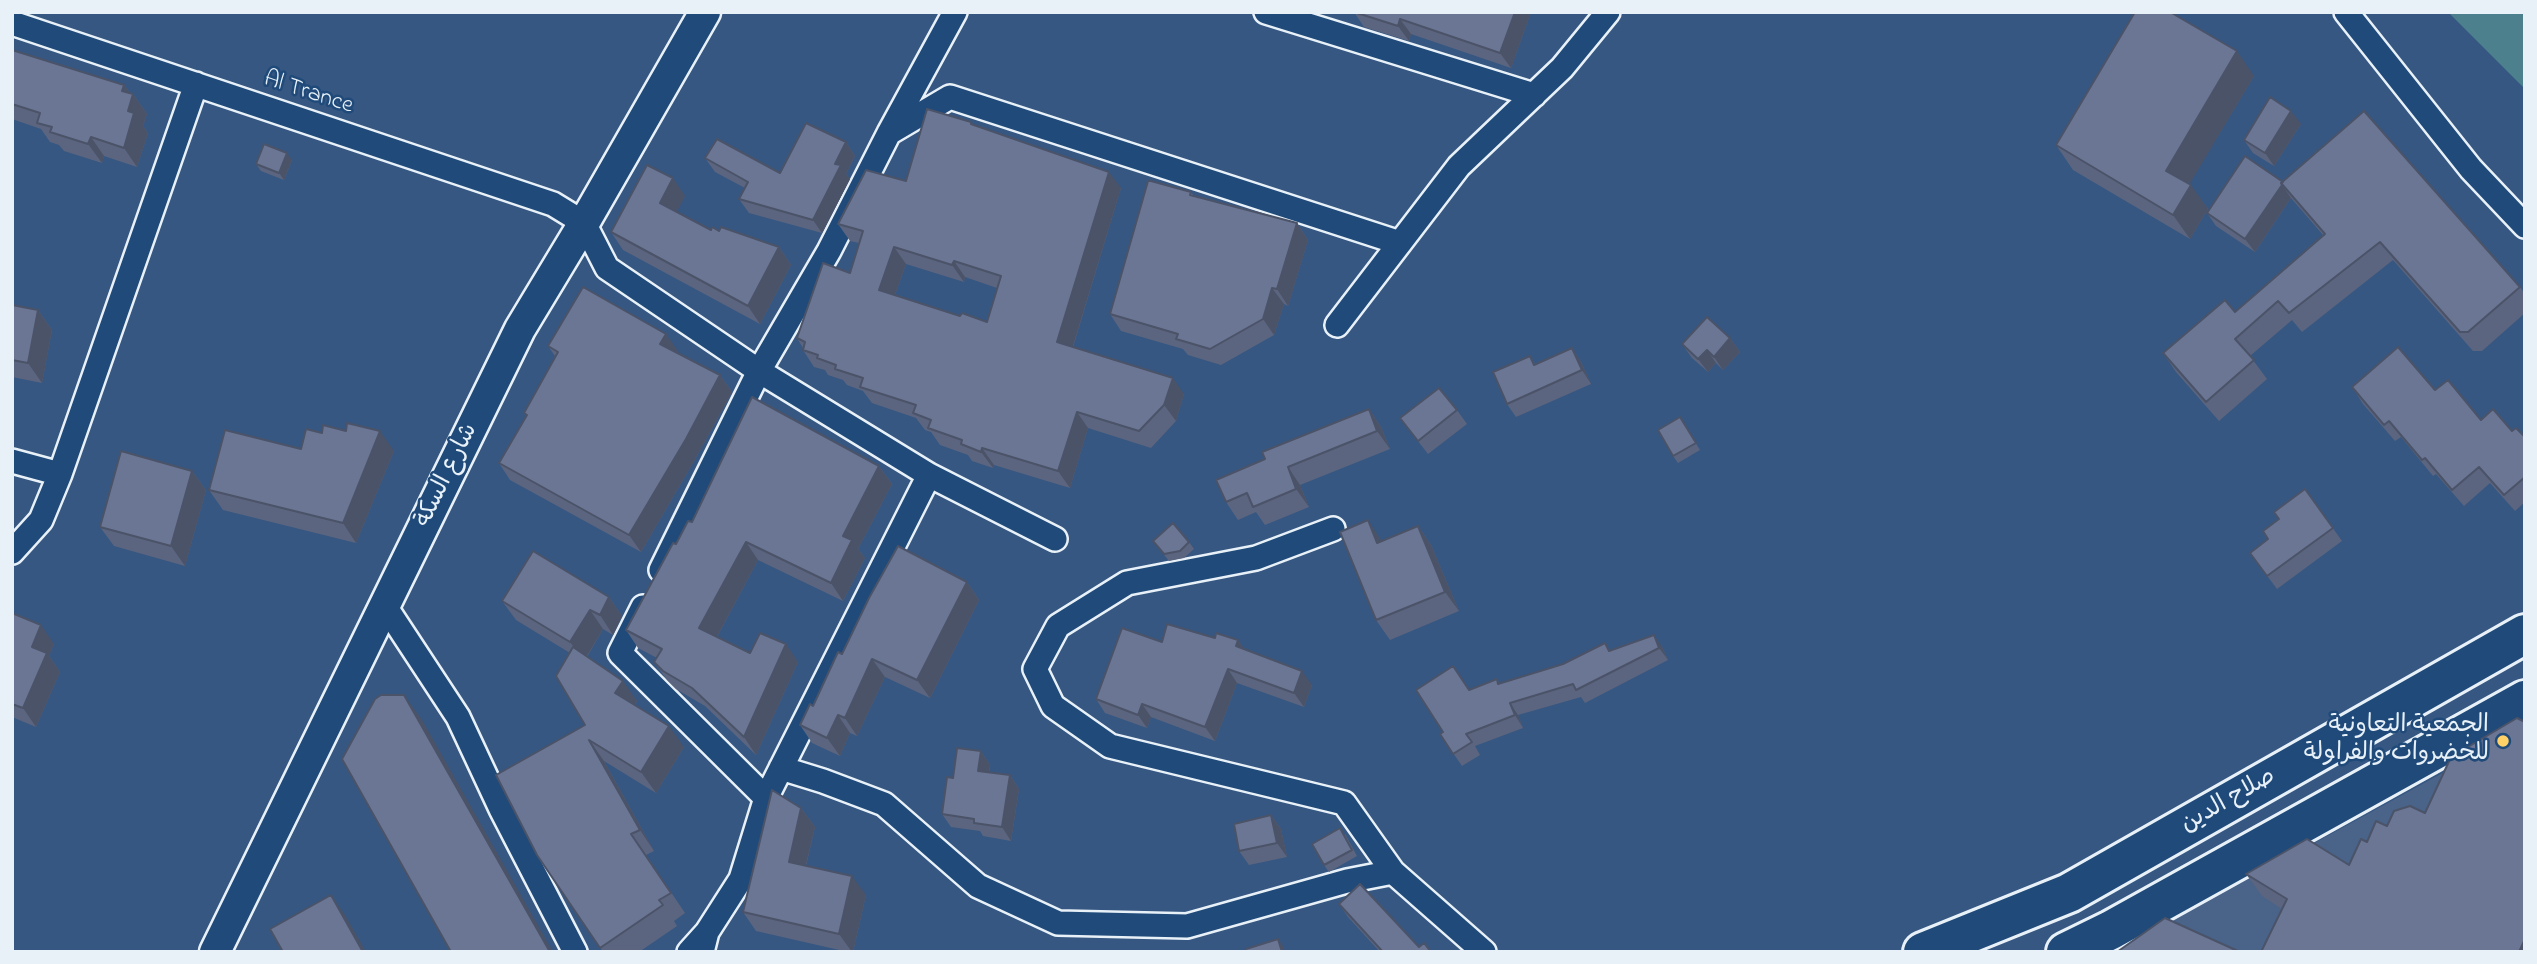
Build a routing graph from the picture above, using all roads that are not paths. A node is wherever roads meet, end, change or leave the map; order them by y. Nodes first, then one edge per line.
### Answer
1 (705, 12) edge
2 (955, 12) edge
3 (1266, 12) edge
4 (1608, 12) edge
5 (2346, 12) edge
6 (12, 23) edge
7 (196, 85) junction
8 (1534, 95) junction
9 (889, 133) junction
10 (584, 223) junction
11 (2525, 226) edge
12 (1401, 243) junction
13 (1337, 325) dead end
14 (759, 371) junction
15 (12, 461) edge
16 (61, 474) junction
17 (929, 475) junction
18 (1333, 529) dead end
19 (1055, 539) dead end
20 (12, 552) edge
21 (385, 606) junction
22 (2525, 634) edge
23 (2525, 700) edge
24 (781, 768) junction
25 (766, 798) junction
26 (1393, 872) junction
27 (705, 942) edge
28 (215, 952) edge
29 (575, 952) edge
30 (689, 952) edge
31 (1484, 952) edge
32 (1923, 952) edge
33 (2066, 952) edge

1 - 10 street, شارع السكة
2 - 9 street
3 - 8 street
4 - 8 street
5 - 11 street
6 - 7 street, Al Trance
7 - 10 street, Al Trance
7 - 16 street
8 - 12 street
9 - 12 street
9 - 14 street
10 - 14 street
10 - 21 street, شارع السكة
12 - 13 street
14 - 17 street
14 - 25 street
15 - 16 street
16 - 20 street
17 - 19 street
17 - 24 street
18 - 26 street
21 - 28 street, شارع السكة
21 - 29 street
22 - 32 highway, صلاح الدين
23 - 33 highway
24 - 25 street
24 - 26 street
25 - 27 street
26 - 31 street
27 - 30 street

